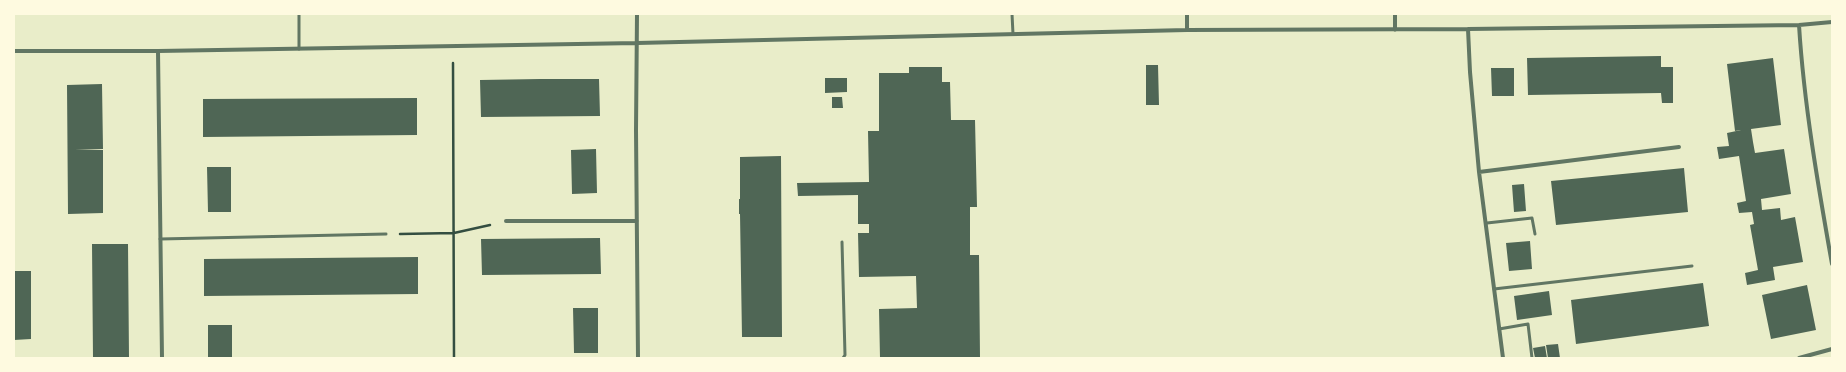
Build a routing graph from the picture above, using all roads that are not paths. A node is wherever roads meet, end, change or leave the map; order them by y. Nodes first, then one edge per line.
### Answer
1 (298, 14) edge
2 (637, 14) edge
3 (1012, 14) edge
4 (1187, 14) edge
5 (1395, 14) edge
6 (1832, 22) edge
7 (1799, 25) junction
8 (1468, 29) junction
9 (1187, 30) junction
10 (1395, 30) junction
11 (1013, 34) junction
12 (637, 43) junction
13 (299, 49) junction
14 (14, 51) edge
15 (158, 51) junction
16 (1679, 147) dead end
17 (1479, 172) junction
18 (506, 221) road end
19 (637, 221) junction
20 (1487, 223) junction
21 (386, 234) road end
22 (1535, 234) dead end
23 (160, 239) junction
24 (842, 242) dead end
25 (1832, 264) edge
26 (1692, 266) dead end
27 (1494, 289) junction
28 (1499, 329) junction
29 (1832, 349) edge
30 (162, 358) edge
31 (638, 358) edge
32 (843, 358) edge
33 (1503, 358) edge
34 (1532, 358) edge
35 (1799, 358) edge

1 - 13 lane
2 - 12 street
3 - 11 lane
4 - 9 street
5 - 10 street
6 - 7 street
7 - 8 street
7 - 25 street
8 - 10 street
8 - 17 street
9 - 10 street
9 - 11 street
11 - 12 street
12 - 13 street
12 - 19 street
13 - 15 street
14 - 15 street
15 - 23 street
16 - 17 street
17 - 20 street
18 - 19 street
19 - 31 street
20 - 22 lane
20 - 27 street
21 - 23 lane
23 - 30 street
24 - 32 lane
26 - 27 lane
27 - 28 street
28 - 33 street
28 - 34 lane
29 - 35 street

